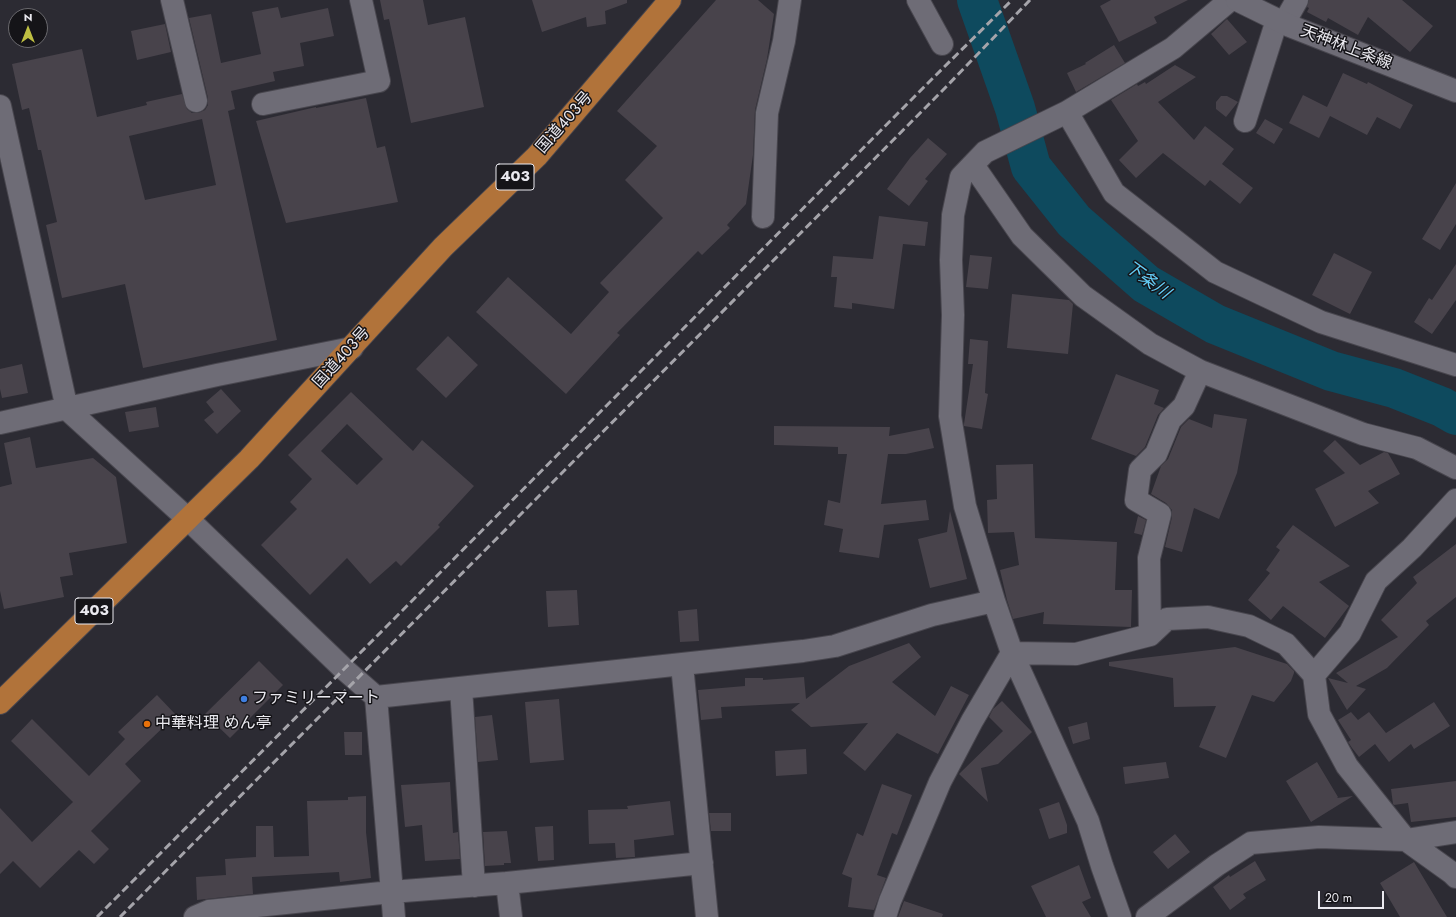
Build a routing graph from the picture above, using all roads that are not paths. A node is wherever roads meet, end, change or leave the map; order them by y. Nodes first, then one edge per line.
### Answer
1 (172, 0) edge
2 (361, 0) edge
3 (670, 0) edge
4 (790, 0) edge
5 (918, 0) edge
6 (1230, 0) edge
7 (1237, 0) edge
8 (1297, 0) edge
9 (1280, 22) junction
10 (942, 44) dead end
11 (1456, 91) edge
12 (196, 101) dead end
13 (263, 104) dead end
14 (0, 106) edge
15 (1067, 112) junction
16 (1245, 121) dead end
17 (979, 158) junction
18 (763, 217) dead end
19 (352, 348) junction
20 (1456, 365) edge
21 (1200, 371) junction
22 (67, 409) junction
23 (0, 423) edge
24 (1456, 468) edge
25 (1456, 500) edge
26 (189, 520) junction
27 (994, 601) junction
28 (1150, 635) junction
29 (1012, 653) junction
30 (682, 665) junction
31 (1314, 675) junction
32 (461, 688) junction
33 (376, 697) junction
34 (0, 703) edge
35 (1456, 832) edge
36 (1406, 840) junction
37 (702, 863) junction
38 (1456, 877) edge
39 (507, 883) junction
40 (474, 886) junction
41 (391, 892) junction
42 (195, 917) edge
43 (394, 917) edge
44 (511, 917) edge
45 (707, 917) edge
46 (885, 917) edge
47 (1120, 917) edge
48 (1148, 917) edge

1 - 12 street
2 - 13 street
3 - 19 highway, 国道403号 / 403
4 - 18 street
5 - 10 street
6 - 15 street
7 - 9 street, 天神林上条線
8 - 9 street
9 - 11 street, 天神林上条線
9 - 16 street
14 - 22 street
15 - 17 street
15 - 20 street
17 - 21 street
17 - 27 street
19 - 22 street
19 - 26 highway, 国道403号 / 403
21 - 24 street
21 - 28 street
22 - 23 street
22 - 26 street
25 - 31 street
26 - 33 street
26 - 34 highway, 国道403号 / 403
27 - 29 street
27 - 30 street
28 - 29 street
28 - 31 street
29 - 46 street
29 - 47 street
30 - 32 street
30 - 37 street
31 - 36 street
32 - 33 street
32 - 40 street
33 - 41 street
35 - 36 street
36 - 38 street
36 - 48 street
37 - 39 street
37 - 45 street
39 - 40 street
39 - 44 street
40 - 41 street
41 - 42 street
41 - 43 street

